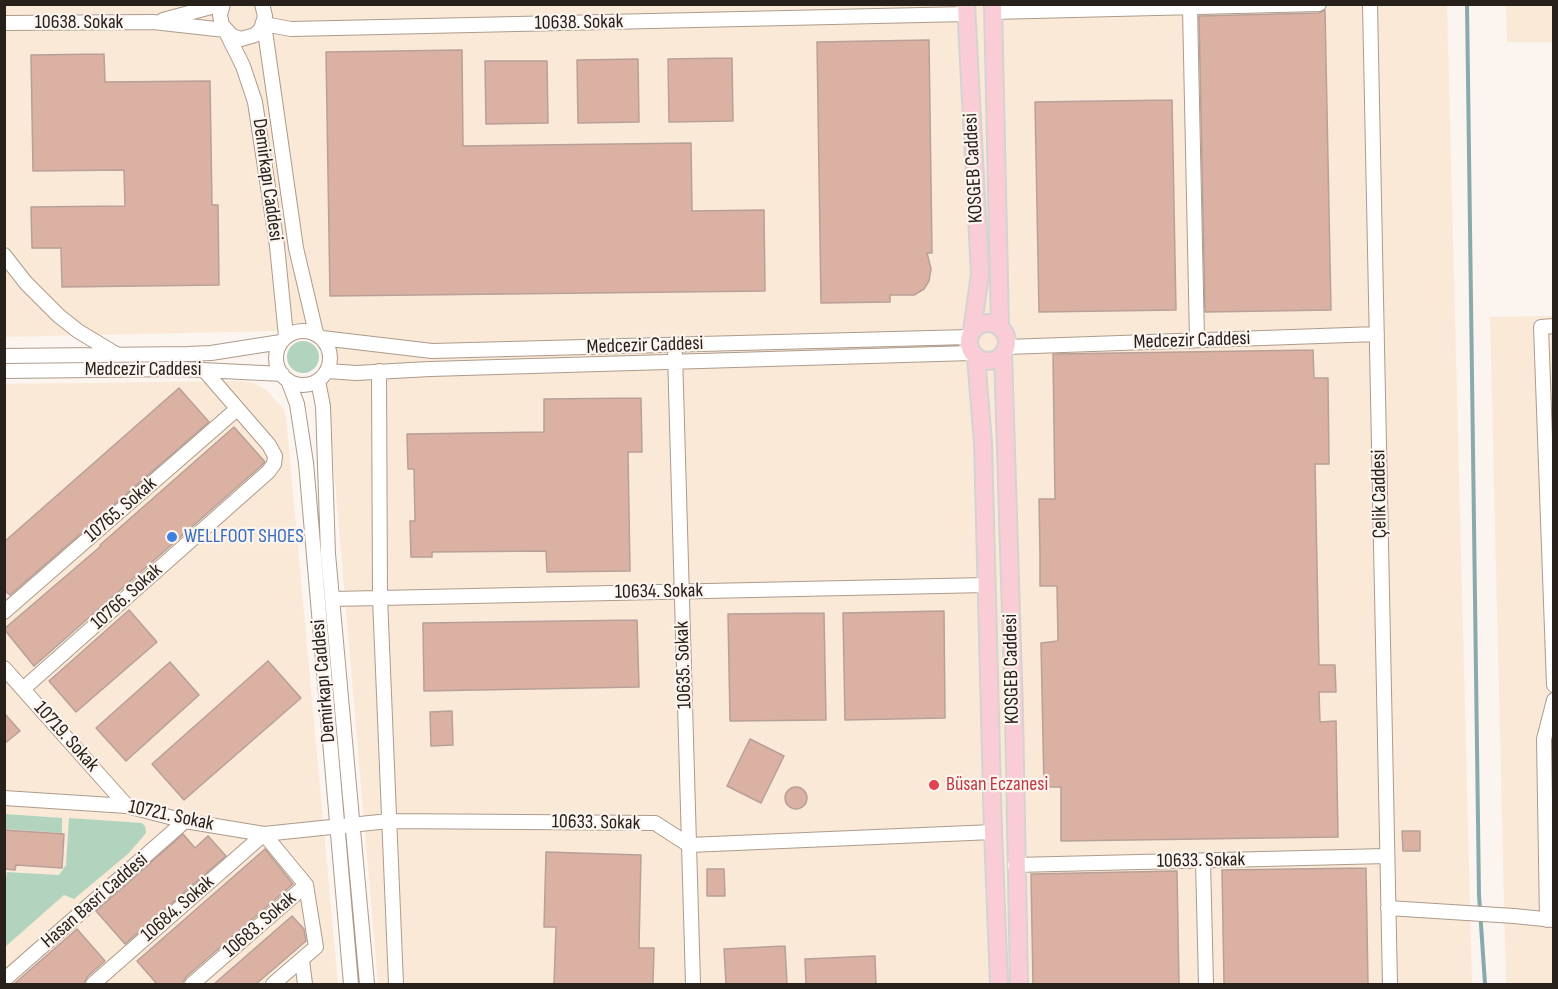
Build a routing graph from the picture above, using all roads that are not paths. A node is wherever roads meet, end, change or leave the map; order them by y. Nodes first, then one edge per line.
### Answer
1 (223, 4) edge
2 (1319, 4) edge
3 (1370, 4) edge
4 (263, 5) edge
5 (993, 8) edge
6 (1190, 8) junction
7 (967, 9) edge
8 (153, 22) junction
9 (4, 23) edge
10 (264, 24) junction
11 (225, 30) junction
12 (4, 255) edge
13 (1554, 326) edge
14 (1000, 328) junction
15 (1377, 334) junction
16 (319, 335) junction
17 (283, 339) junction
18 (1197, 340) junction
19 (675, 345) junction
20 (972, 345) junction
21 (1005, 350) junction
22 (118, 355) junction
23 (4, 356) edge
24 (675, 363) junction
25 (204, 370) junction
26 (328, 370) junction
27 (4, 371) edge
28 (379, 371) junction
29 (285, 377) junction
30 (318, 381) junction
31 (237, 409) junction
32 (987, 585) junction
33 (681, 591) junction
34 (380, 598) junction
35 (332, 599) junction
36 (4, 612) edge
37 (4, 668) edge
38 (1554, 685) edge
39 (23, 689) junction
40 (1554, 700) edge
41 (4, 798) edge
42 (127, 806) junction
43 (389, 820) junction
44 (185, 822) junction
45 (352, 826) junction
46 (336, 828) junction
47 (993, 832) junction
48 (264, 834) junction
49 (689, 845) junction
50 (1387, 856) junction
51 (1203, 861) junction
52 (1015, 865) junction
53 (306, 885) junction
54 (1388, 908) junction
55 (1550, 920) edge
56 (302, 960) junction
57 (4, 980) edge
58 (93, 984) edge
59 (192, 984) edge
60 (273, 984) edge
61 (305, 984) edge
62 (351, 984) edge
63 (367, 984) edge
64 (396, 984) edge
65 (693, 984) edge
66 (999, 984) edge
67 (1019, 984) edge
68 (1206, 984) edge
69 (1390, 984) edge

1 - 8 street, 10638. Sokak
1 - 11 street
2 - 6 street
3 - 15 street, Çelik Caddesi
4 - 10 street, Demirkapı Caddesi
5 - 6 street
5 - 14 main road, KOSGEB Caddesi
6 - 18 street
7 - 10 street, 10638. Sokak
7 - 20 main road, KOSGEB Caddesi
8 - 9 street, 10638. Sokak
8 - 11 street, 10638. Sokak
10 - 11 street, 10638. Sokak
10 - 16 street, Demirkapı Caddesi
11 - 17 street, Demirkapı Caddesi
12 - 22 street
13 - 38 street
14 - 20 main road
14 - 21 main road
15 - 18 street, Medcezir Caddesi
15 - 50 street, Çelik Caddesi
16 - 17 street
16 - 19 street, Medcezir Caddesi
16 - 26 street
17 - 22 street, Medcezir Caddesi
17 - 29 street
18 - 21 street, Medcezir Caddesi
19 - 20 street, Medcezir Caddesi
19 - 24 street, 10635. Sokak
20 - 21 main road
20 - 24 street, Medcezir Caddesi
20 - 32 main road, KOSGEB Caddesi
21 - 52 main road, KOSGEB Caddesi
22 - 23 street, Medcezir Caddesi
24 - 28 street, Medcezir Caddesi
24 - 33 street, 10635. Sokak
25 - 27 street, Medcezir Caddesi
25 - 29 street, Medcezir Caddesi
25 - 31 street, 10766. Sokak
26 - 28 street, Medcezir Caddesi
26 - 30 street
28 - 34 street
29 - 30 street
29 - 46 street, Demirkapı Caddesi
30 - 35 street, Demirkapı Caddesi
31 - 36 street, 10765. Sokak
31 - 39 street, 10766. Sokak
32 - 33 street, 10634. Sokak
32 - 47 main road, KOSGEB Caddesi
33 - 34 street, 10634. Sokak
33 - 49 street, 10635. Sokak
34 - 35 street, 10634. Sokak
34 - 43 street
35 - 45 street, Demirkapı Caddesi
37 - 39 street, 10719. Sokak
39 - 42 street, 10719. Sokak
40 - 55 street
41 - 42 street, 10721. Sokak
42 - 44 street, 10721. Sokak
43 - 45 street, 10633. Sokak
43 - 49 street, 10633. Sokak
43 - 64 street
44 - 48 street, 10721. Sokak
44 - 57 street, Hasan Basri Caddesi
45 - 46 street, 10633. Sokak
45 - 63 street, Demirkapı Caddesi
46 - 48 street, 10721. Sokak
46 - 62 street, Demirkapı Caddesi
47 - 49 street
47 - 66 main road, KOSGEB Caddesi
48 - 53 street, 10683. Sokak
48 - 58 street, 10684. Sokak
49 - 65 street, 10635. Sokak
50 - 51 street, 10633. Sokak
50 - 54 street, Çelik Caddesi
51 - 52 street, 10633. Sokak
51 - 68 street
52 - 67 main road, KOSGEB Caddesi
53 - 56 street
53 - 59 street, 10683. Sokak
54 - 55 street
54 - 69 street, Çelik Caddesi
56 - 60 street
56 - 61 street

